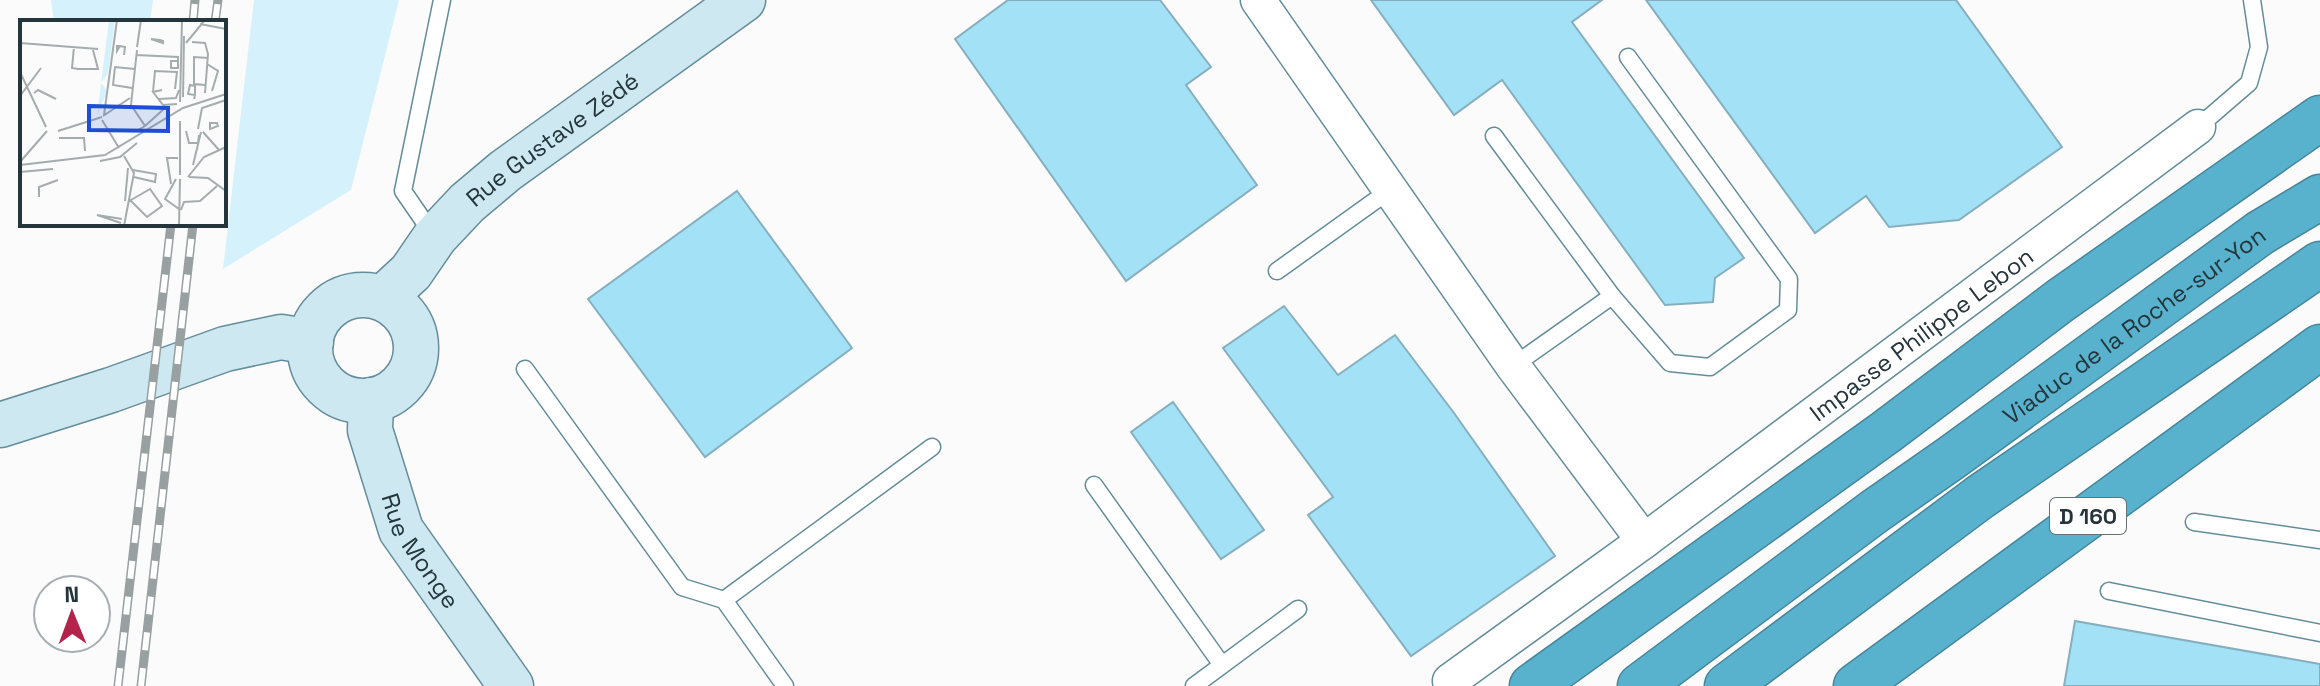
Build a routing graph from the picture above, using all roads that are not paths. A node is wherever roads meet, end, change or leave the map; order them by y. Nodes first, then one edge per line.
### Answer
1 (442, 0) edge
2 (743, 0) edge
3 (1258, 0) edge
4 (2252, 0) edge
5 (1628, 57) dead end
6 (2320, 118) edge
7 (2198, 127) joint
8 (1494, 136) dead end
9 (1390, 190) junction
10 (2320, 197) edge
11 (435, 237) junction
12 (2320, 264) edge
13 (1277, 271) dead end
14 (1612, 296) junction
15 (383, 298) junction
16 (311, 342) junction
17 (2320, 347) edge
18 (1513, 366) junction
19 (525, 369) dead end
20 (371, 400) junction
21 (0, 425) edge
22 (932, 447) dead end
23 (1094, 485) dead end
24 (2194, 522) dead end
25 (2320, 540) edge
26 (1644, 541) junction
27 (2109, 591) dead end
28 (724, 600) junction
29 (1298, 609) dead end
30 (2320, 633) edge
31 (1222, 665) junction
32 (1450, 681) dead end
33 (511, 686) edge
34 (785, 686) edge
35 (1194, 686) edge
36 (1532, 686) edge
37 (1640, 686) edge
38 (1727, 686) edge
39 (1856, 686) edge

1 - 11 lane
2 - 11 street, Rue Gustave Zédé
3 - 9 street
4 - 7 lane
5 - 14 lane
6 - 36 highway
7 - 26 street, Impasse Philippe Lebon
8 - 14 lane
9 - 13 lane
9 - 18 street
10 - 37 highway, Viaduc de la Roche-sur-Yon
11 - 15 street, Rue Gustave Zédé
12 - 38 highway, Viaduc de la Roche-sur-Yon
14 - 18 lane
15 - 16 street
15 - 20 street
16 - 20 street
16 - 21 street
17 - 39 highway, D 160
18 - 26 street
19 - 28 lane
20 - 33 street, Rue Monge
22 - 28 lane
23 - 31 lane
24 - 25 lane
26 - 32 street, Impasse Philippe Lebon
27 - 30 lane
28 - 34 lane
29 - 31 lane
31 - 35 lane

